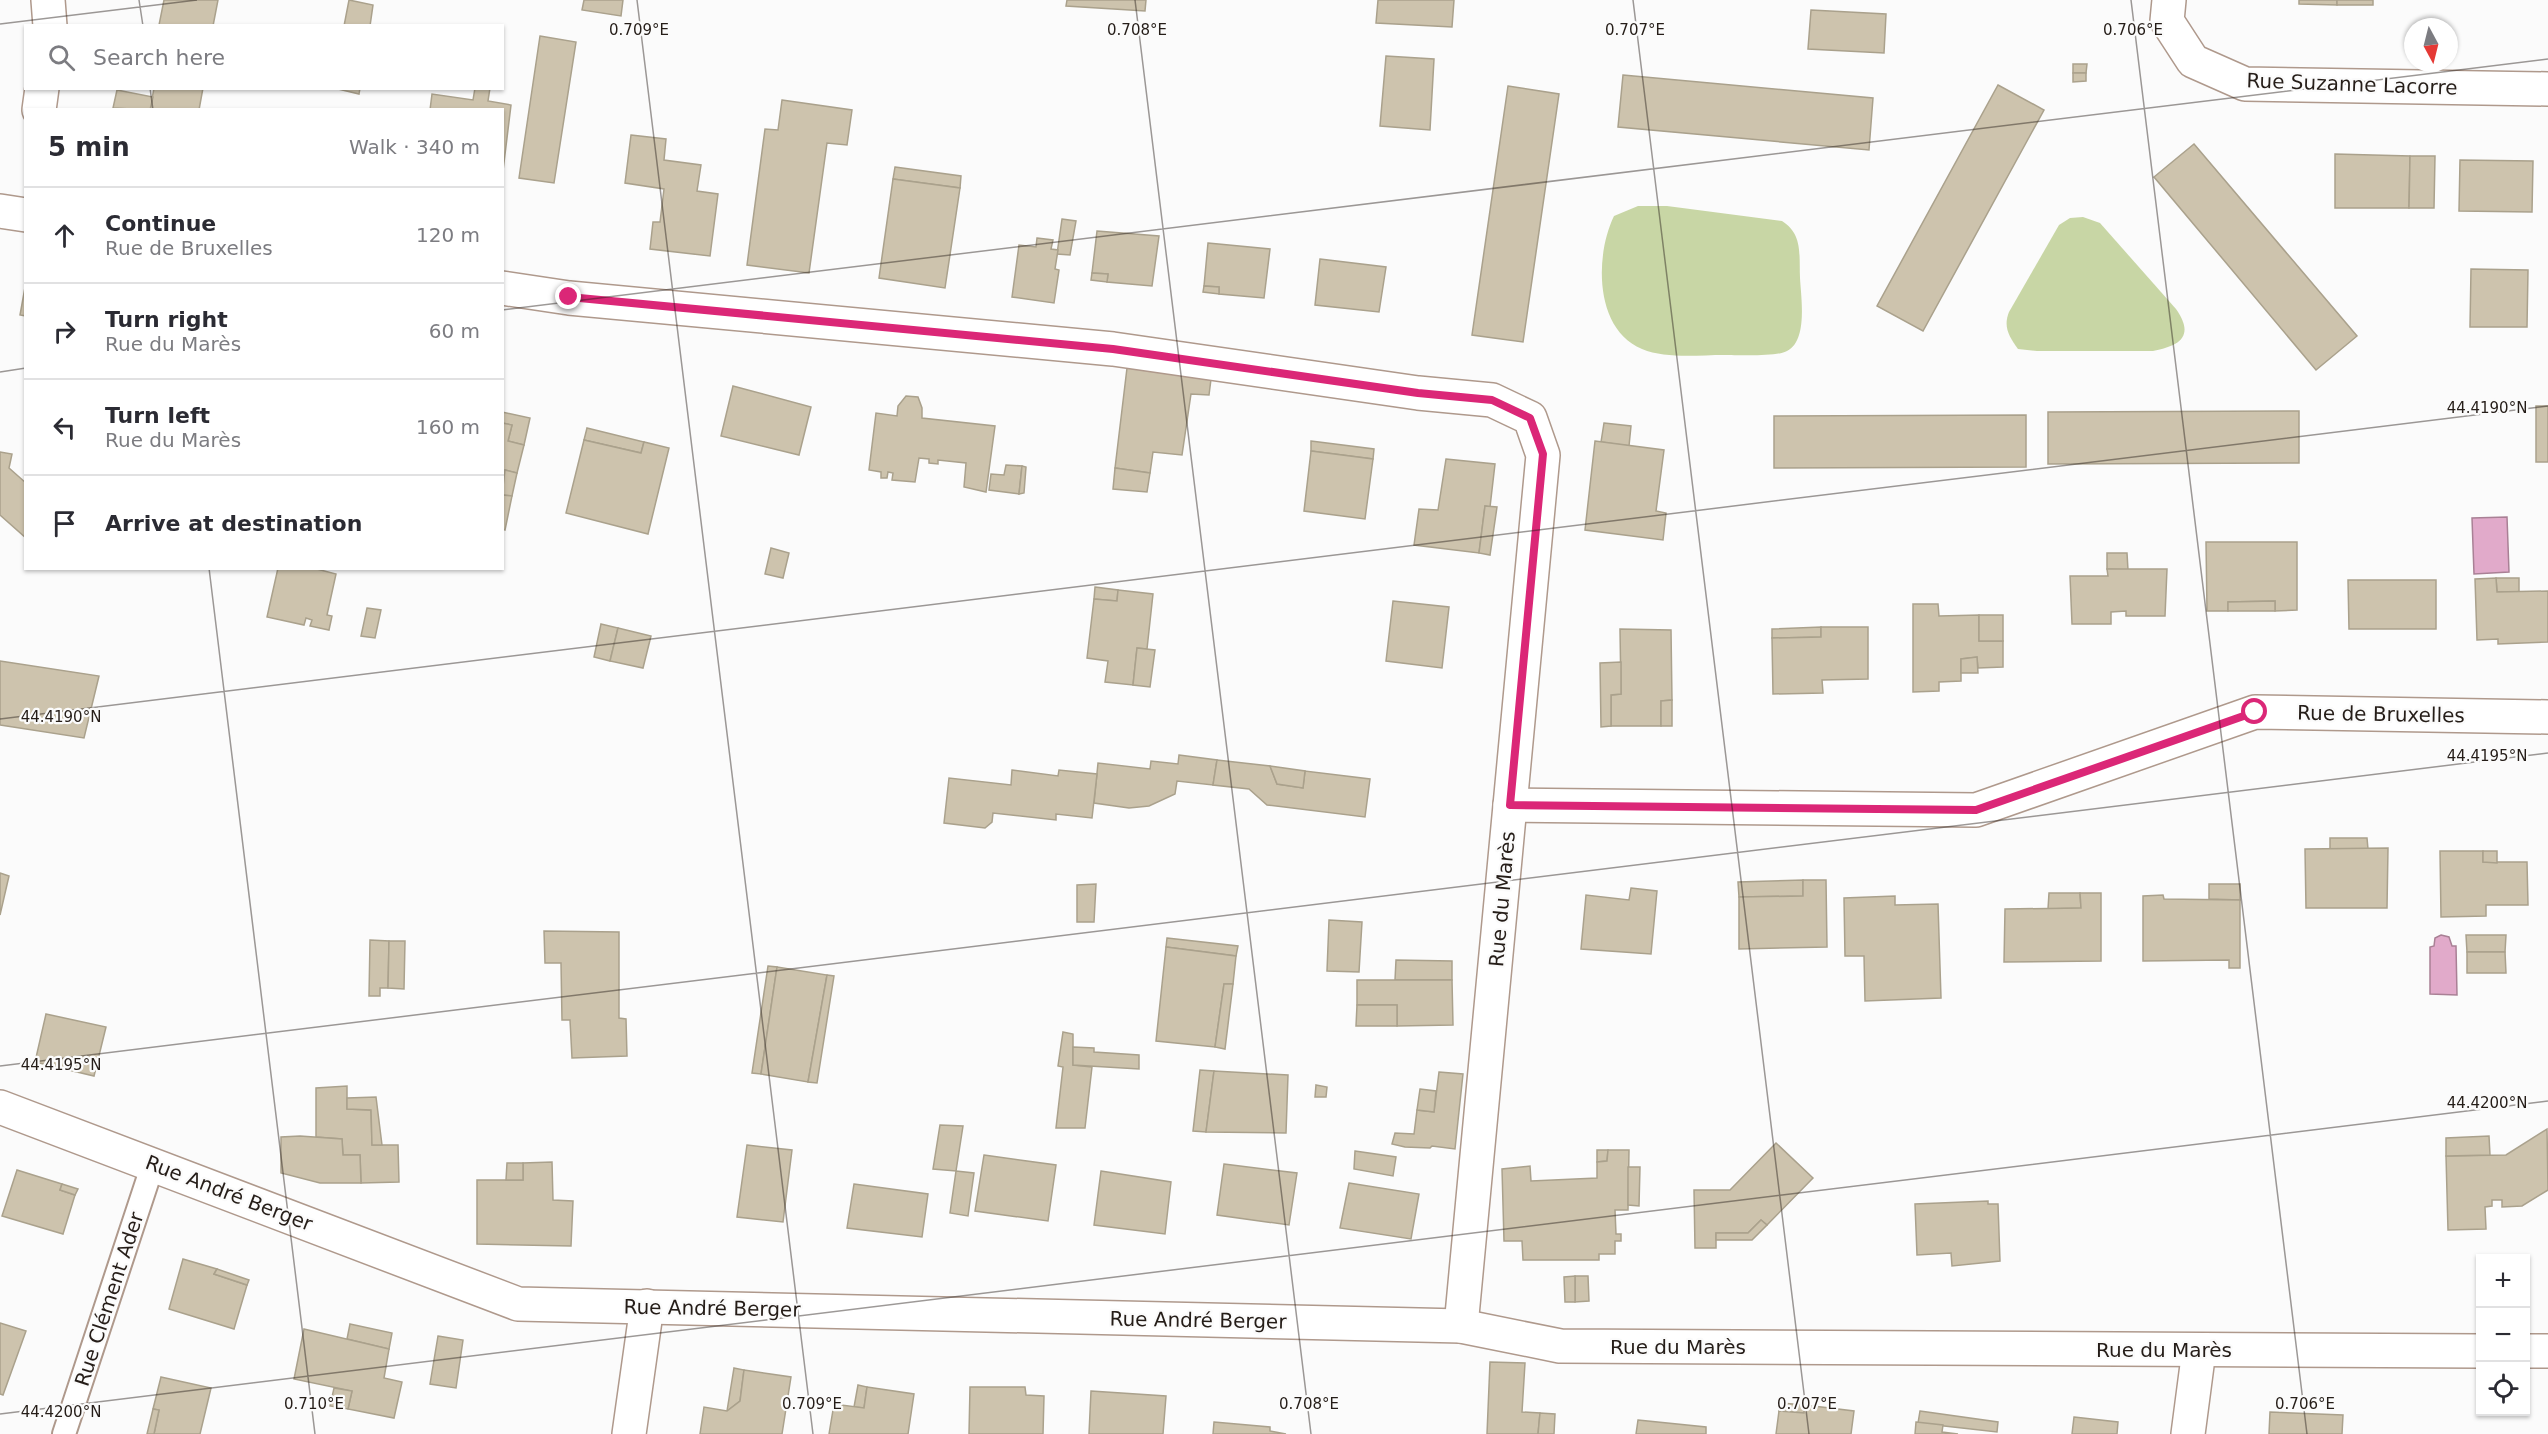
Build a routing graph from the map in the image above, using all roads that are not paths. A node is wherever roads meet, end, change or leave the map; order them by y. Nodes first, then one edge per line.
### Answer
1 (48, 0) edge
2 (2169, 0) edge
3 (50, 24) edge
4 (2548, 88) edge
5 (42, 90) edge
6 (39, 108) edge
7 (504, 288) edge
8 (2548, 717) edge
9 (1510, 805) junction
10 (0, 1107) edge
11 (153, 1164) junction
12 (647, 1306) junction
13 (1461, 1326) junction
14 (2199, 1350) junction
15 (2476, 1351) edge
16 (2530, 1351) edge
17 (2548, 1351) edge
18 (64, 1434) edge
19 (629, 1434) edge
20 (2188, 1434) edge

1 - 3 street
2 - 4 street, Rue Suzanne Lacorre
5 - 6 street
7 - 9 street, Rue du Marès
8 - 9 street, Rue de Bruxelles
9 - 13 street, Rue du Marès
10 - 11 street, Rue André Berger
11 - 12 street, Rue André Berger
11 - 18 lane, Rue Clément Ader
12 - 13 street, Rue André Berger
12 - 19 street
13 - 14 street, Rue du Marès
14 - 15 street, Rue du Marès
14 - 20 street
16 - 17 street

